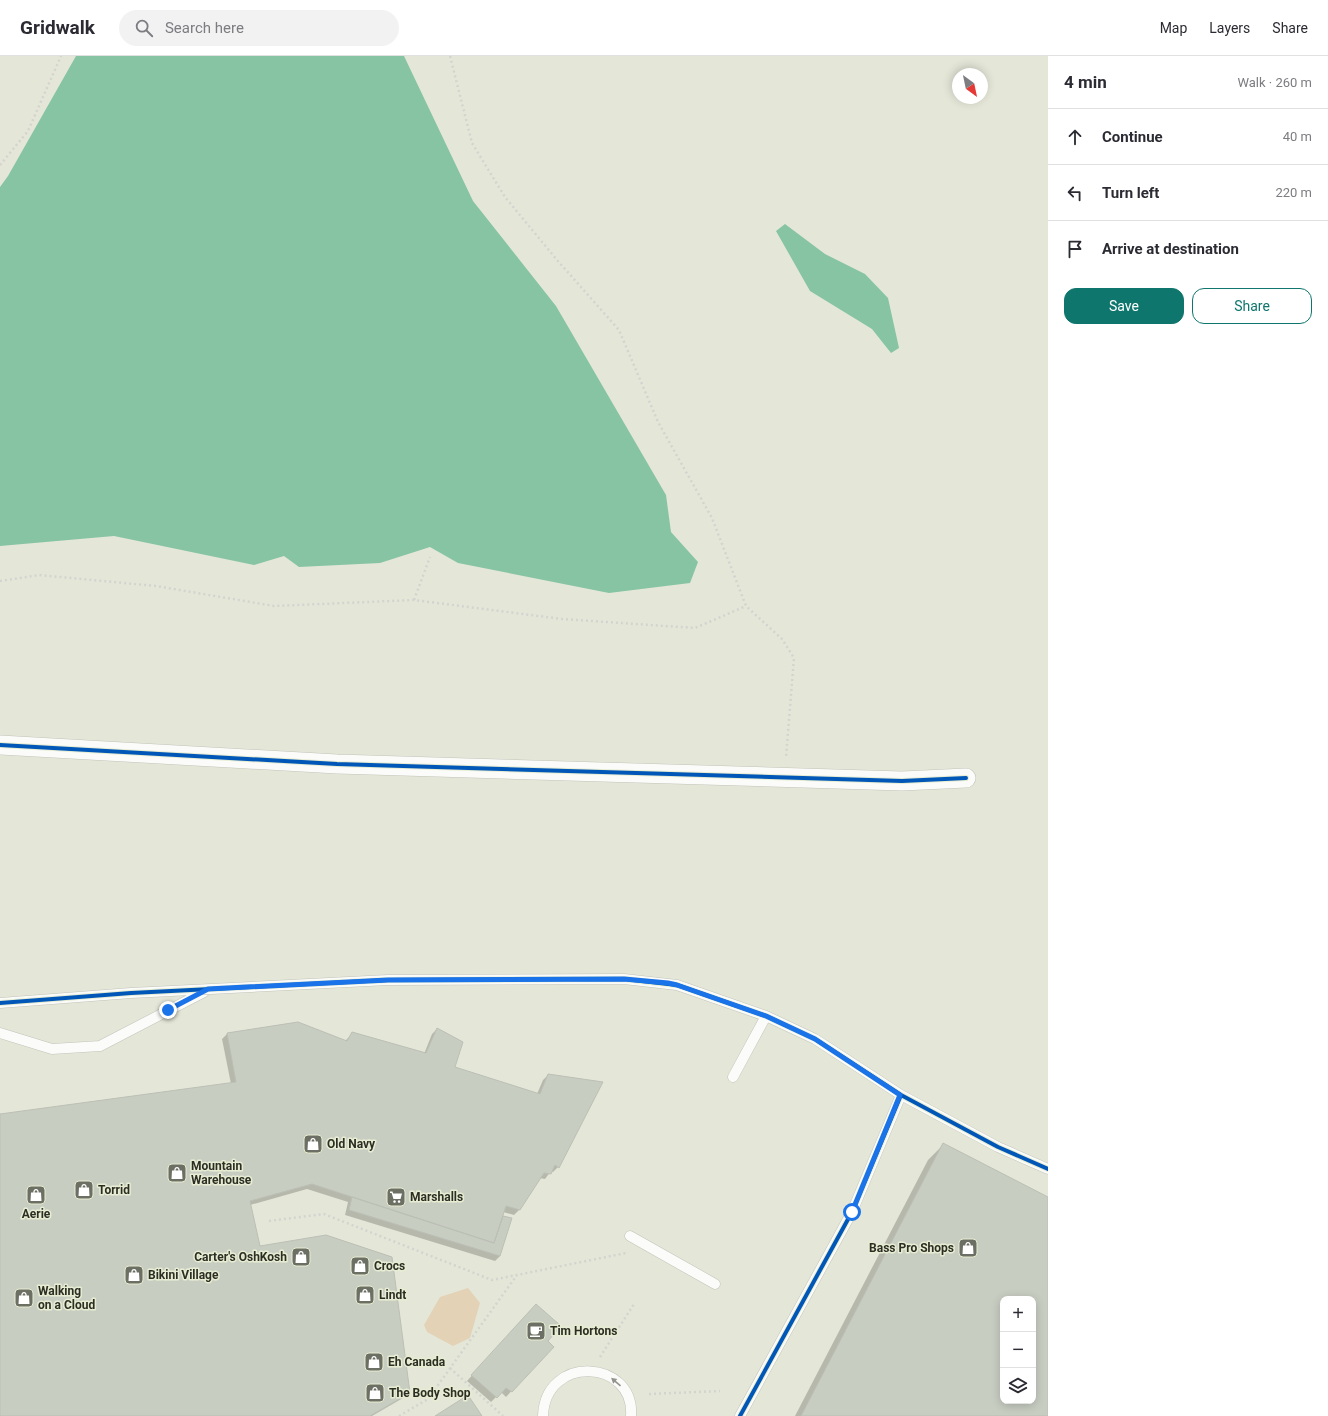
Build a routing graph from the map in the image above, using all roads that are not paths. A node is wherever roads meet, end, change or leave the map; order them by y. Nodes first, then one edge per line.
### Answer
1 (0, 745) edge
2 (966, 778) dead end
3 (208, 989) junction
4 (0, 1003) edge
5 (766, 1016) junction
6 (0, 1033) edge
7 (733, 1077) dead end
8 (900, 1095) junction
9 (1048, 1169) edge
10 (630, 1236) dead end
11 (715, 1284) dead end
12 (543, 1416) edge
13 (631, 1416) edge
14 (740, 1416) edge

1 - 2 street
3 - 4 lane
3 - 5 lane
3 - 6 lane
5 - 7 lane
5 - 8 lane
8 - 9 lane
8 - 14 lane
10 - 11 lane
13 -> 12 lane

